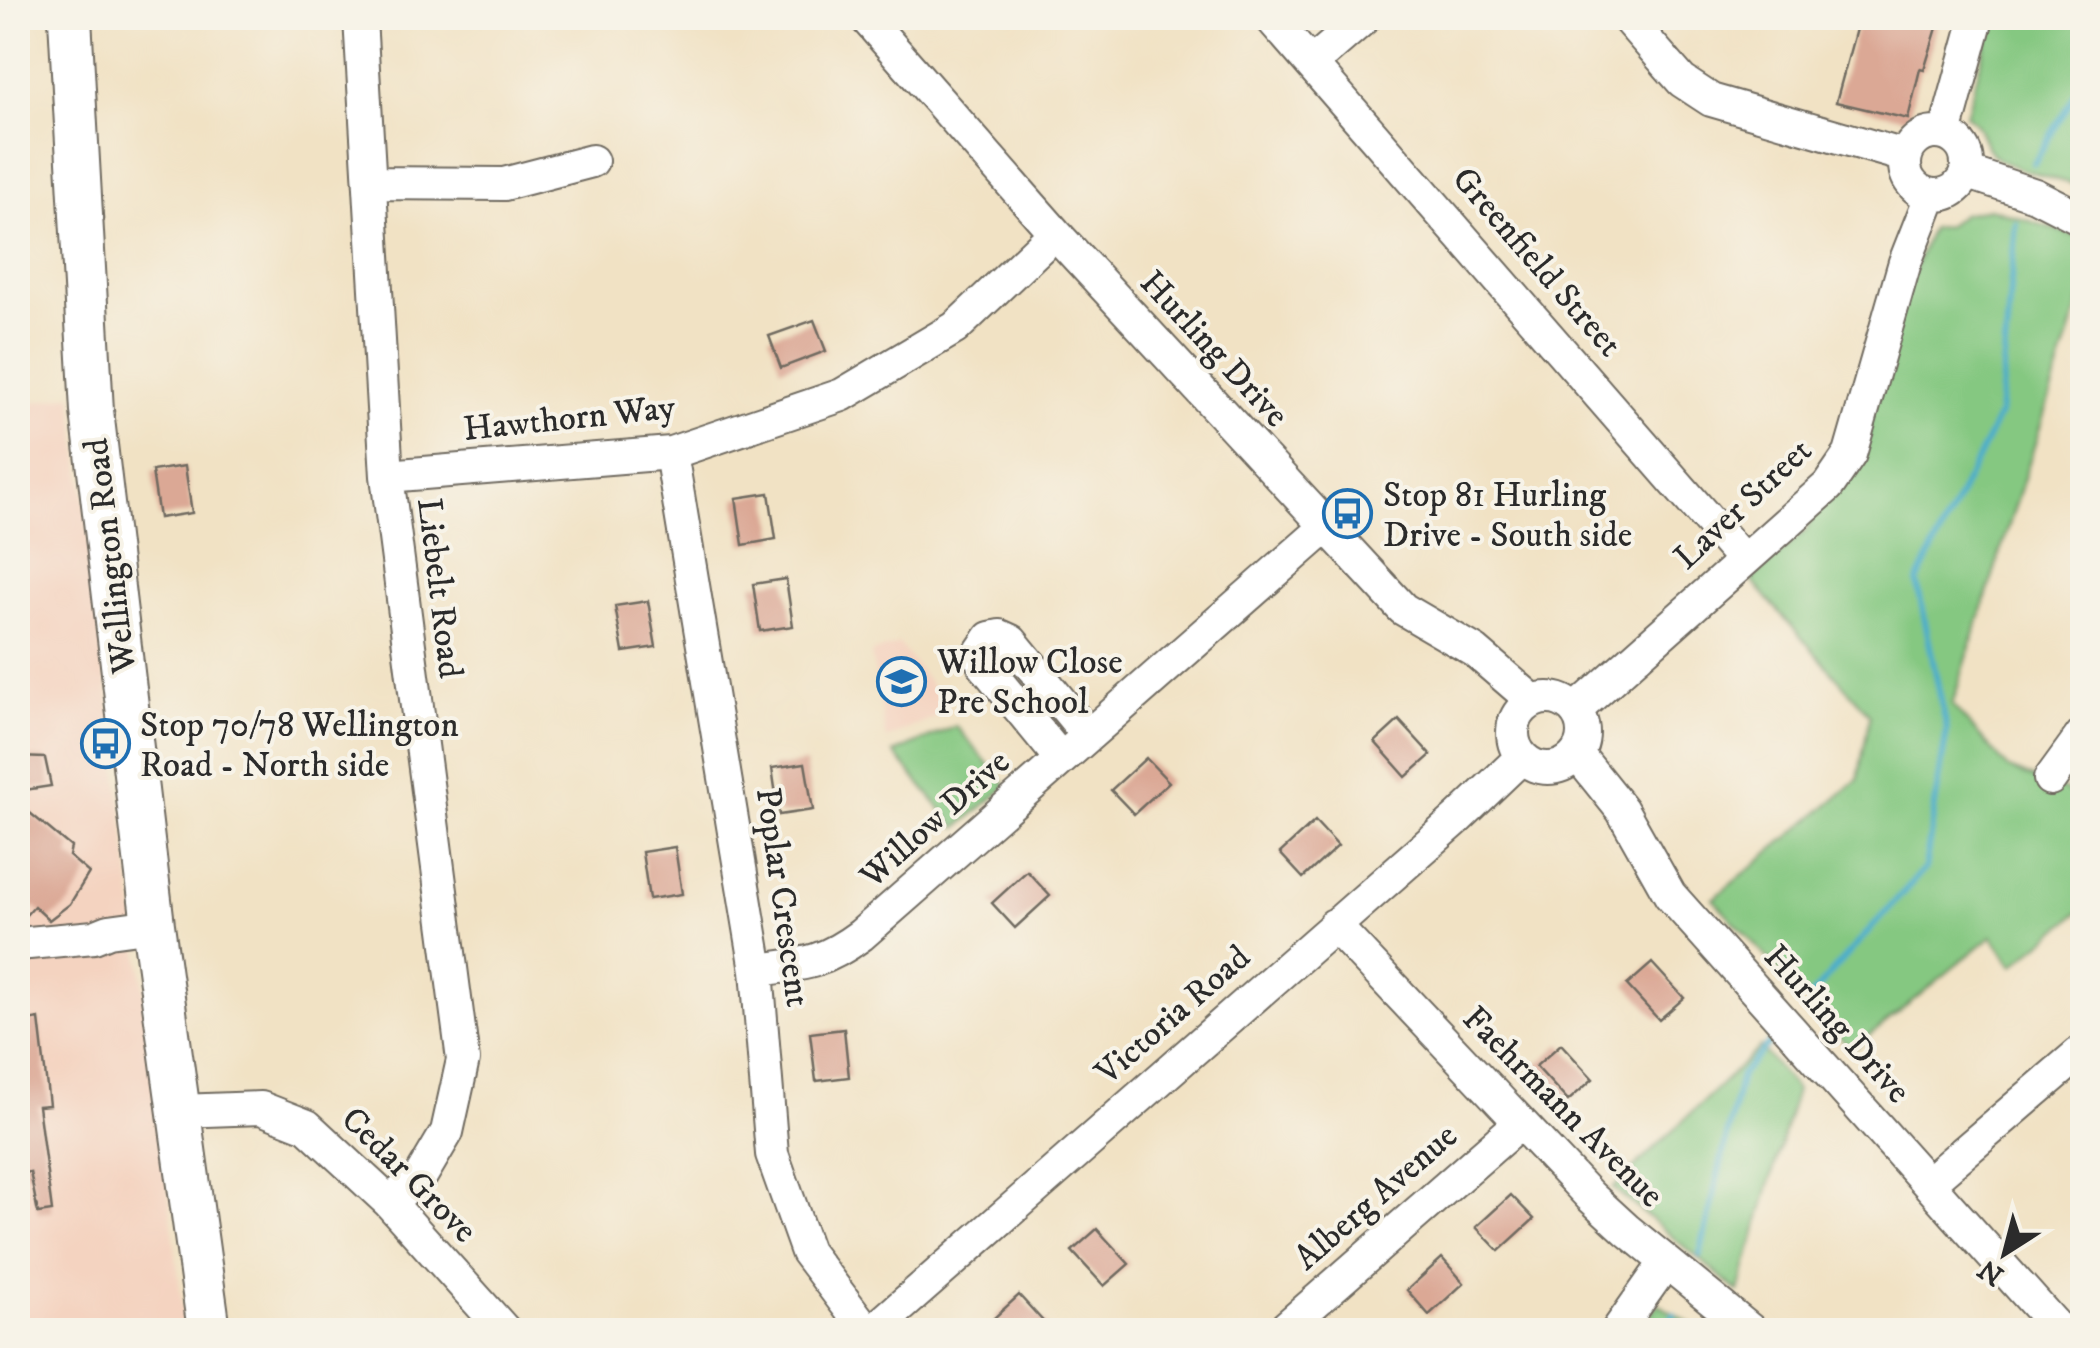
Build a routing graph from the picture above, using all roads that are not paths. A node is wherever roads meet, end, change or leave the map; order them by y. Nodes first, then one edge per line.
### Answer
1 (70, 18) edge
2 (360, 18) edge
3 (866, 18) edge
4 (1270, 18) edge
5 (1364, 18) edge
6 (1627, 18) edge
7 (1977, 18) edge
8 (1312, 63) junction
9 (1945, 134) junction
10 (1905, 156) junction
11 (592, 162) dead end
12 (1966, 172) junction
13 (372, 182) junction
14 (1931, 196) junction
15 (2082, 219) edge
16 (1055, 234) junction
17 (671, 454) junction
18 (386, 476) junction
19 (1326, 528) junction
20 (1742, 560) junction
21 (1533, 701) junction
22 (1576, 710) junction
23 (1088, 734) junction
24 (2082, 735) edge
25 (1578, 754) junction
26 (1061, 758) junction
27 (1522, 758) junction
28 (2050, 779) dead end
29 (153, 925) junction
30 (1334, 925) junction
31 (18, 944) edge
32 (757, 970) junction
33 (2082, 1050) edge
34 (179, 1110) junction
35 (1520, 1123) junction
36 (1928, 1183) junction
37 (389, 1202) junction
38 (1666, 1262) junction
39 (209, 1330) edge
40 (504, 1330) edge
41 (866, 1330) edge
42 (874, 1330) edge
43 (1283, 1330) edge
44 (1618, 1330) edge
45 (1750, 1330) edge
46 (2059, 1330) edge

1 - 29 main road, Wellington Road
2 - 13 street, Liebelt Road
3 - 16 street, Hurling Drive
4 - 8 street, Greenfield Street
5 - 8 street
6 - 10 street
7 - 9 street
8 - 20 street, Greenfield Street
9 - 10 street
9 - 12 street
10 - 14 street
11 - 13 street
12 - 14 street
12 - 15 street
13 - 18 street, Liebelt Road
14 - 20 street, Laver Street
16 - 17 street, Hawthorn Way
16 - 19 street, Hurling Drive
17 - 18 street, Hawthorn Way
17 - 32 street, Poplar Crescent
18 - 37 street, Liebelt Road
19 - 21 street, Hurling Drive
19 - 23 street, Willow Drive
20 - 22 street, Laver Street
21 - 22 street
21 - 27 street
22 - 25 street
23 - 26 street, Willow Drive
23 - 26 street
24 - 28 street
25 - 27 street
25 - 36 street, Hurling Drive
26 - 32 street, Willow Drive
27 - 30 street, Victoria Road
29 - 31 street
29 - 34 main road, Wellington Road
30 - 35 street, Faehrmann Avenue
30 - 42 street, Victoria Road
32 - 41 street, Poplar Crescent
33 - 36 street
34 - 37 street, Cedar Grove
34 - 39 main road, Wellington Road
35 - 38 street, Faehrmann Avenue
35 - 43 street, Alberg Avenue
36 - 46 street, Hurling Drive
37 - 40 street, Cedar Grove
38 - 44 street
38 - 45 street, Faehrmann Avenue

